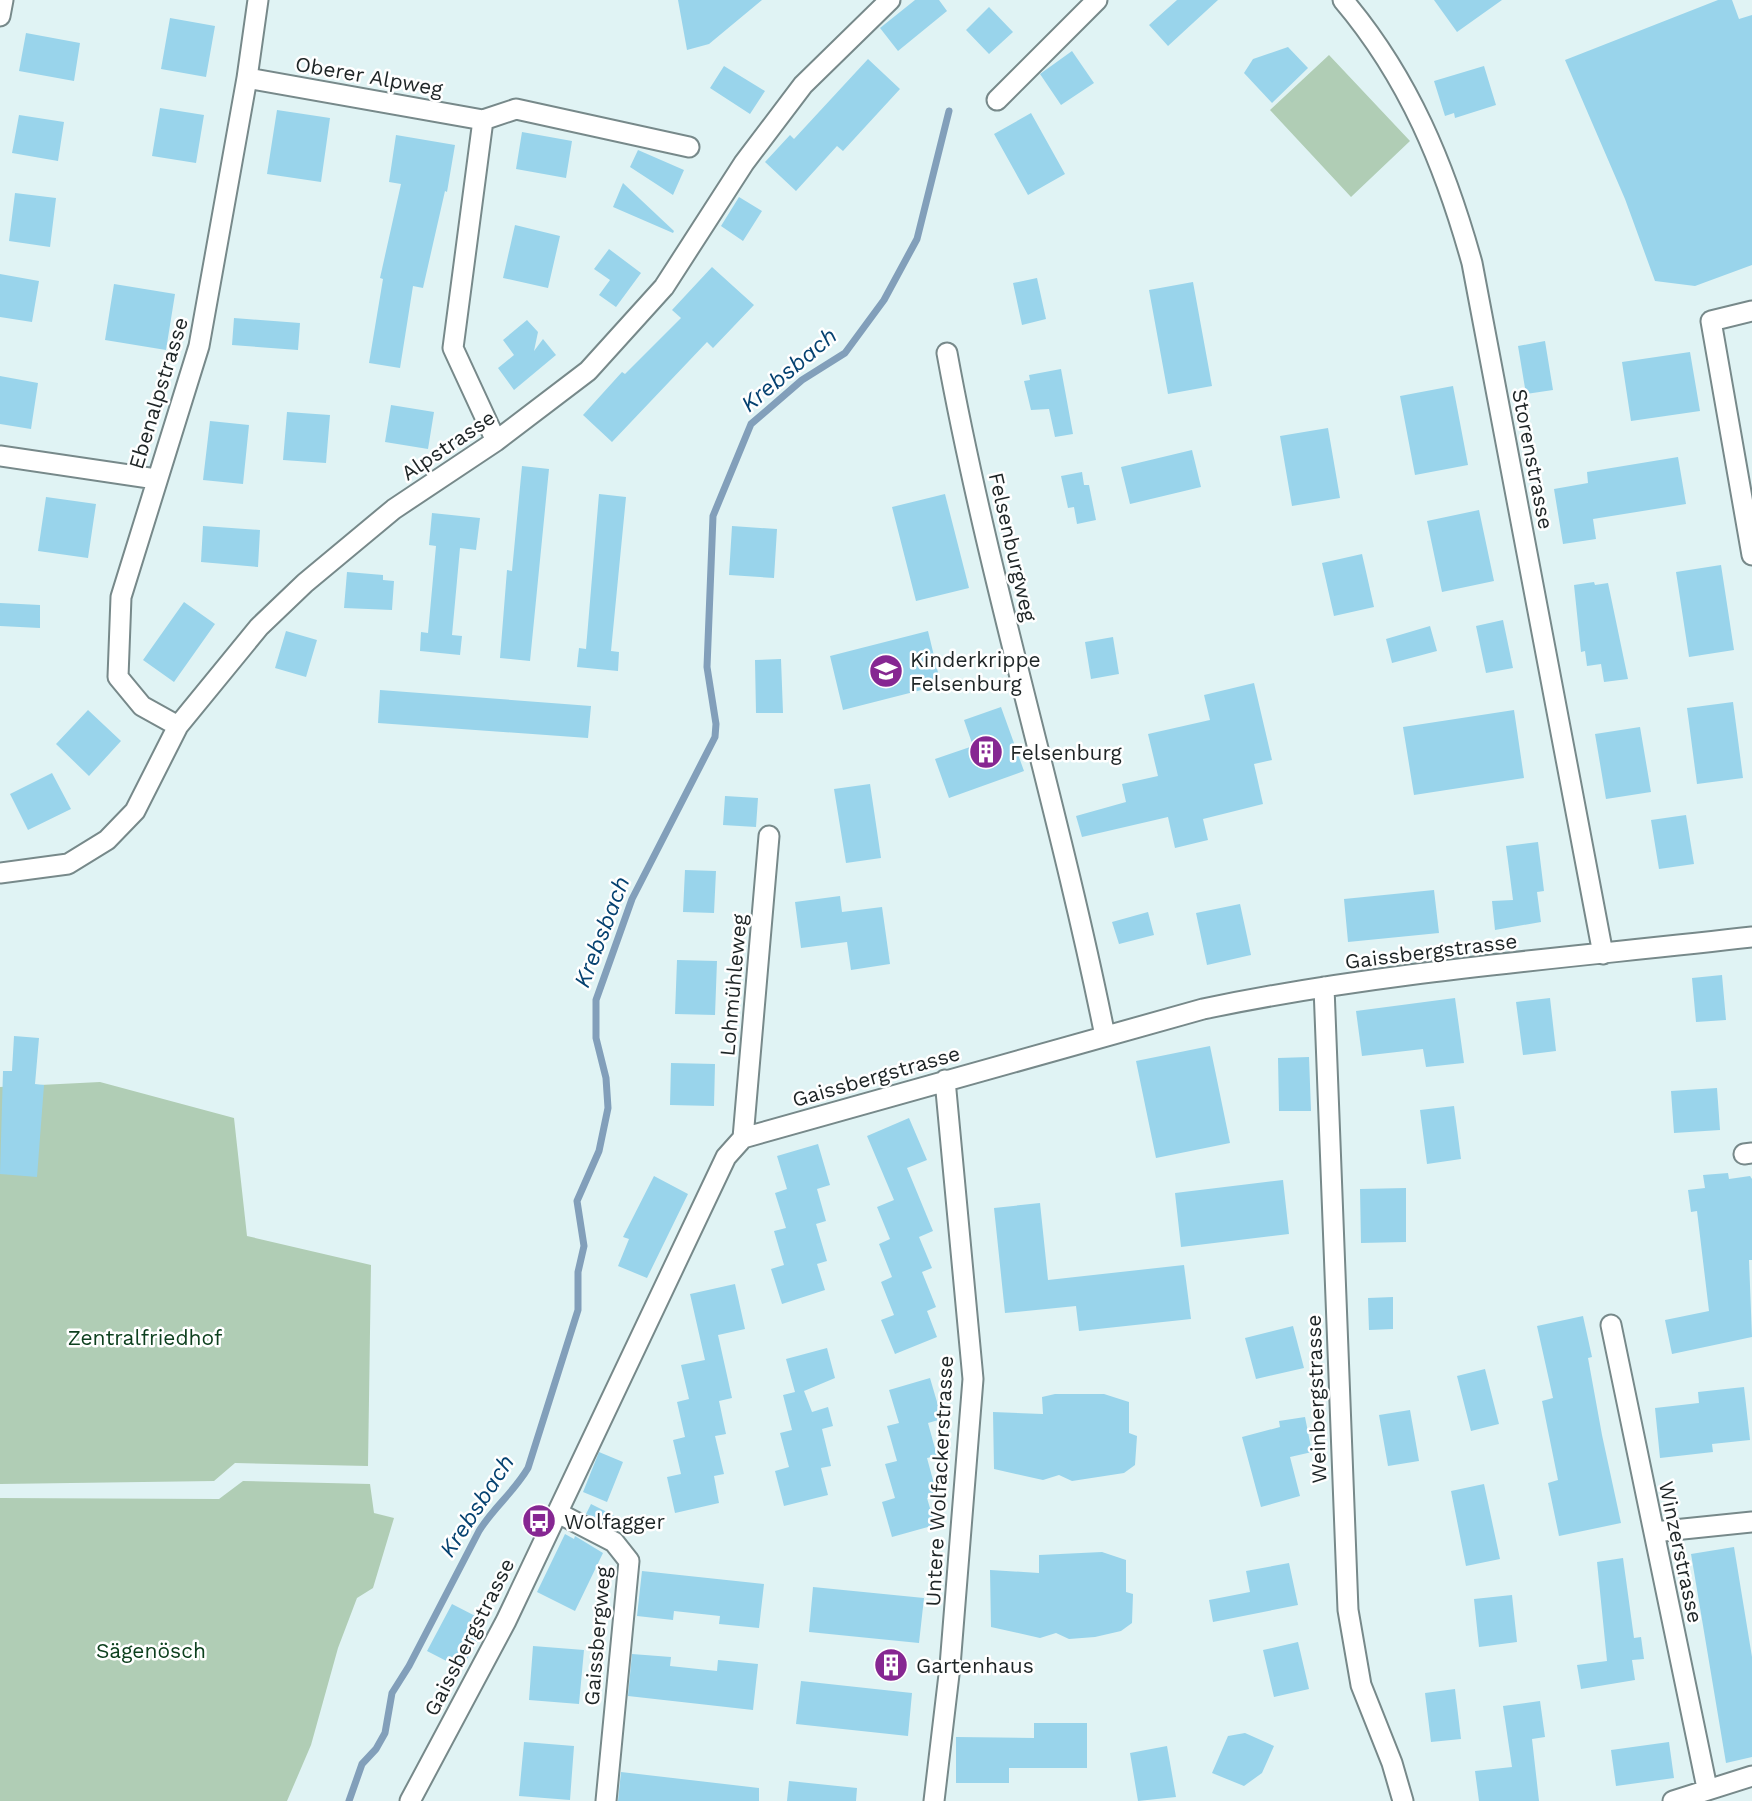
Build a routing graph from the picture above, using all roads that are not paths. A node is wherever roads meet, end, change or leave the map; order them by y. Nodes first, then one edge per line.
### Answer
1 (3, 0) edge
2 (258, 0) edge
3 (890, 0) edge
4 (1097, 0) edge
5 (1343, 0) edge
6 (0, 16) edge
7 (247, 78) junction
8 (997, 100) dead end
9 (483, 120) junction
10 (690, 146) dead end
11 (1752, 311) edge
12 (947, 353) dead end
13 (496, 441) junction
14 (0, 456) edge
15 (156, 479) junction
16 (1752, 555) edge
17 (178, 726) junction
18 (769, 836) dead end
19 (0, 873) edge
20 (1752, 937) edge
21 (1603, 954) junction
22 (1324, 987) junction
23 (1105, 1036) junction
24 (945, 1080) junction
25 (743, 1138) junction
26 (1611, 1325) dead end
27 (558, 1513) junction
28 (1752, 1522) edge
29 (1654, 1532) junction
30 (1752, 1776) edge
31 (1707, 1788) junction
32 (410, 1801) edge
33 (606, 1801) edge
34 (934, 1801) edge
35 (1403, 1801) edge
36 (1673, 1801) edge

1 - 6 street
2 - 7 street, Ebenalpstrasse
3 - 13 street, Alpstrasse
4 - 8 street
5 - 21 street, Storenstrasse
7 - 9 street, Oberer Alpweg
7 - 15 street, Ebenalpstrasse
9 - 10 street
9 - 13 street
11 - 16 street
12 - 23 street, Felsenburgweg
13 - 17 street, Alpstrasse
14 - 15 street
15 - 17 street, Ebenalpstrasse
17 - 19 street, Alpstrasse
18 - 25 street, Lohmühleweg
20 - 21 street, Gaissbergstrasse
21 - 22 street, Gaissbergstrasse
22 - 23 street, Gaissbergstrasse
22 - 35 street, Weinbergstrasse
23 - 24 street, Gaissbergstrasse
24 - 25 street, Gaissbergstrasse
24 - 34 street, Untere Wolfackerstrasse
25 - 27 street, Gaissbergstrasse
26 - 29 street, Winzerstrasse
27 - 32 street, Gaissbergstrasse
27 - 33 street, Gaissbergweg
28 - 29 street
29 - 31 street, Winzerstrasse
30 - 31 street
31 - 36 street

